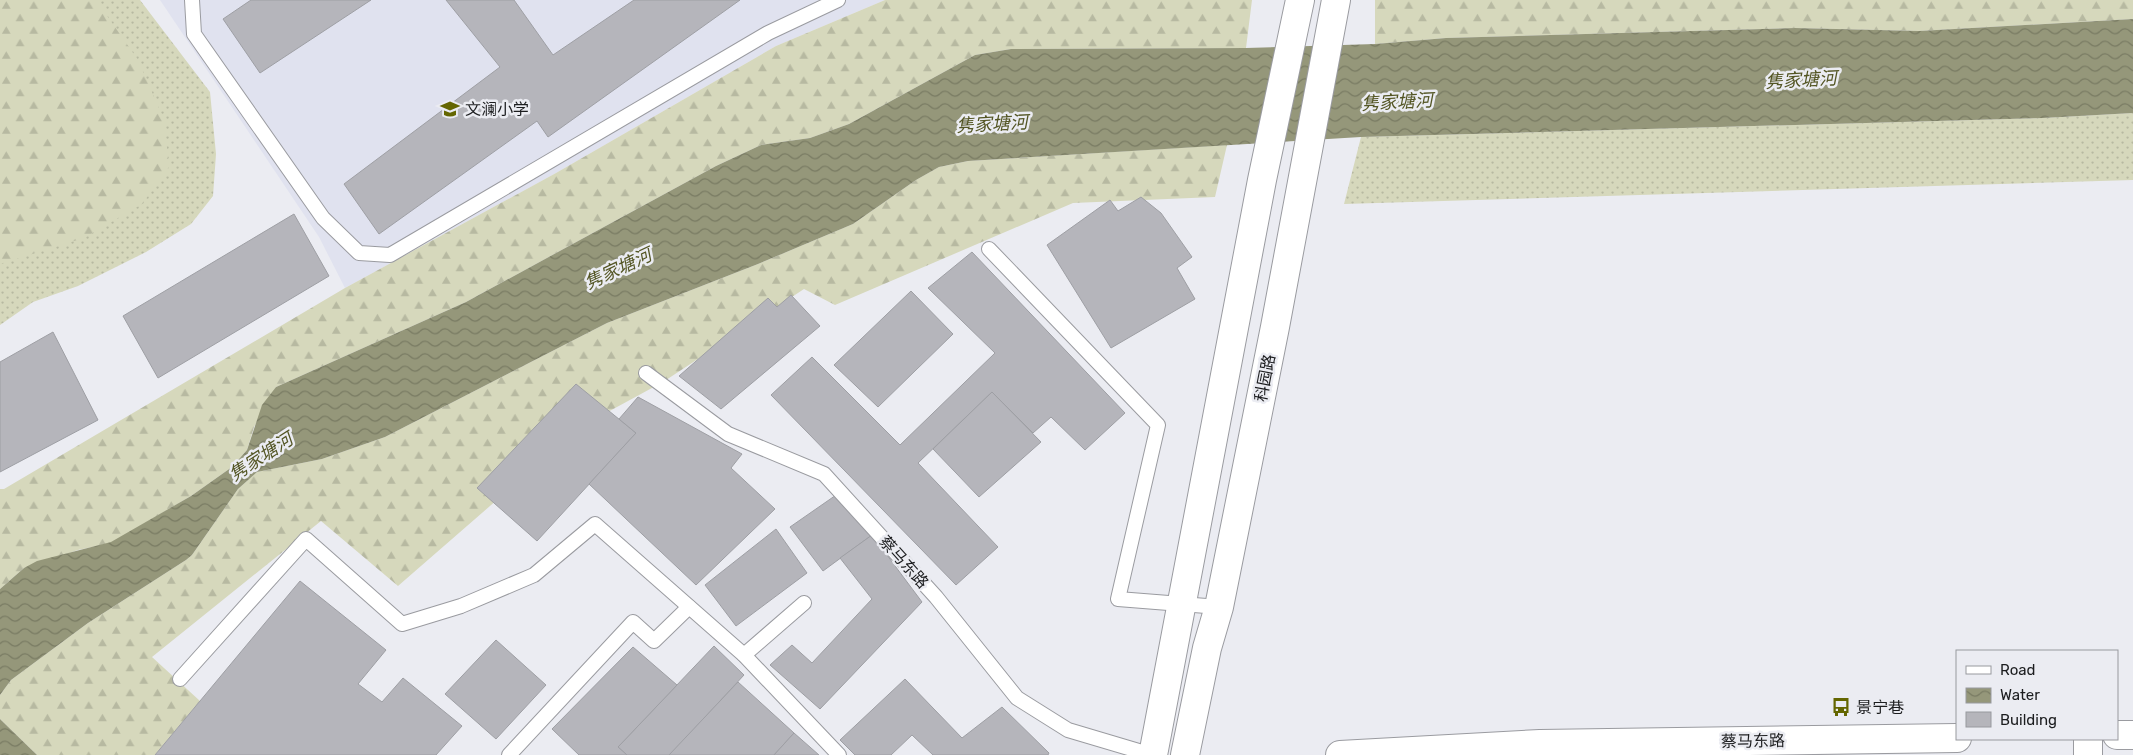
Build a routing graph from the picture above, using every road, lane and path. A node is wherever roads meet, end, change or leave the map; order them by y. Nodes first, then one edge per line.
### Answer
1 (192, 0) edge
2 (838, 0) edge
3 (1335, 8) edge
4 (1298, 10) edge
5 (989, 249) dead end
6 (646, 373) dead end
7 (804, 603) dead end
8 (1181, 604) junction
9 (688, 607) junction
10 (1219, 607) junction
11 (744, 655) junction
12 (180, 679) dead end
13 (2118, 735) edge
14 (2133, 735) edge
15 (1956, 738) edge
16 (2088, 740) edge
17 (509, 755) edge
18 (839, 755) edge
19 (1153, 755) edge
20 (1185, 755) edge
21 (1340, 755) edge
22 (2088, 755) edge

1 - 2 lane
3 - 10 street, 科园路
4 - 8 street
5 - 8 lane
6 - 19 lane, 蔡马东路
7 - 11 lane
8 - 10 lane
8 - 19 street
9 - 11 lane
9 - 12 lane
9 - 17 lane
10 - 20 street, 科园路
11 - 18 lane
13 - 14 street
15 - 21 street, 蔡马东路
16 - 22 street

